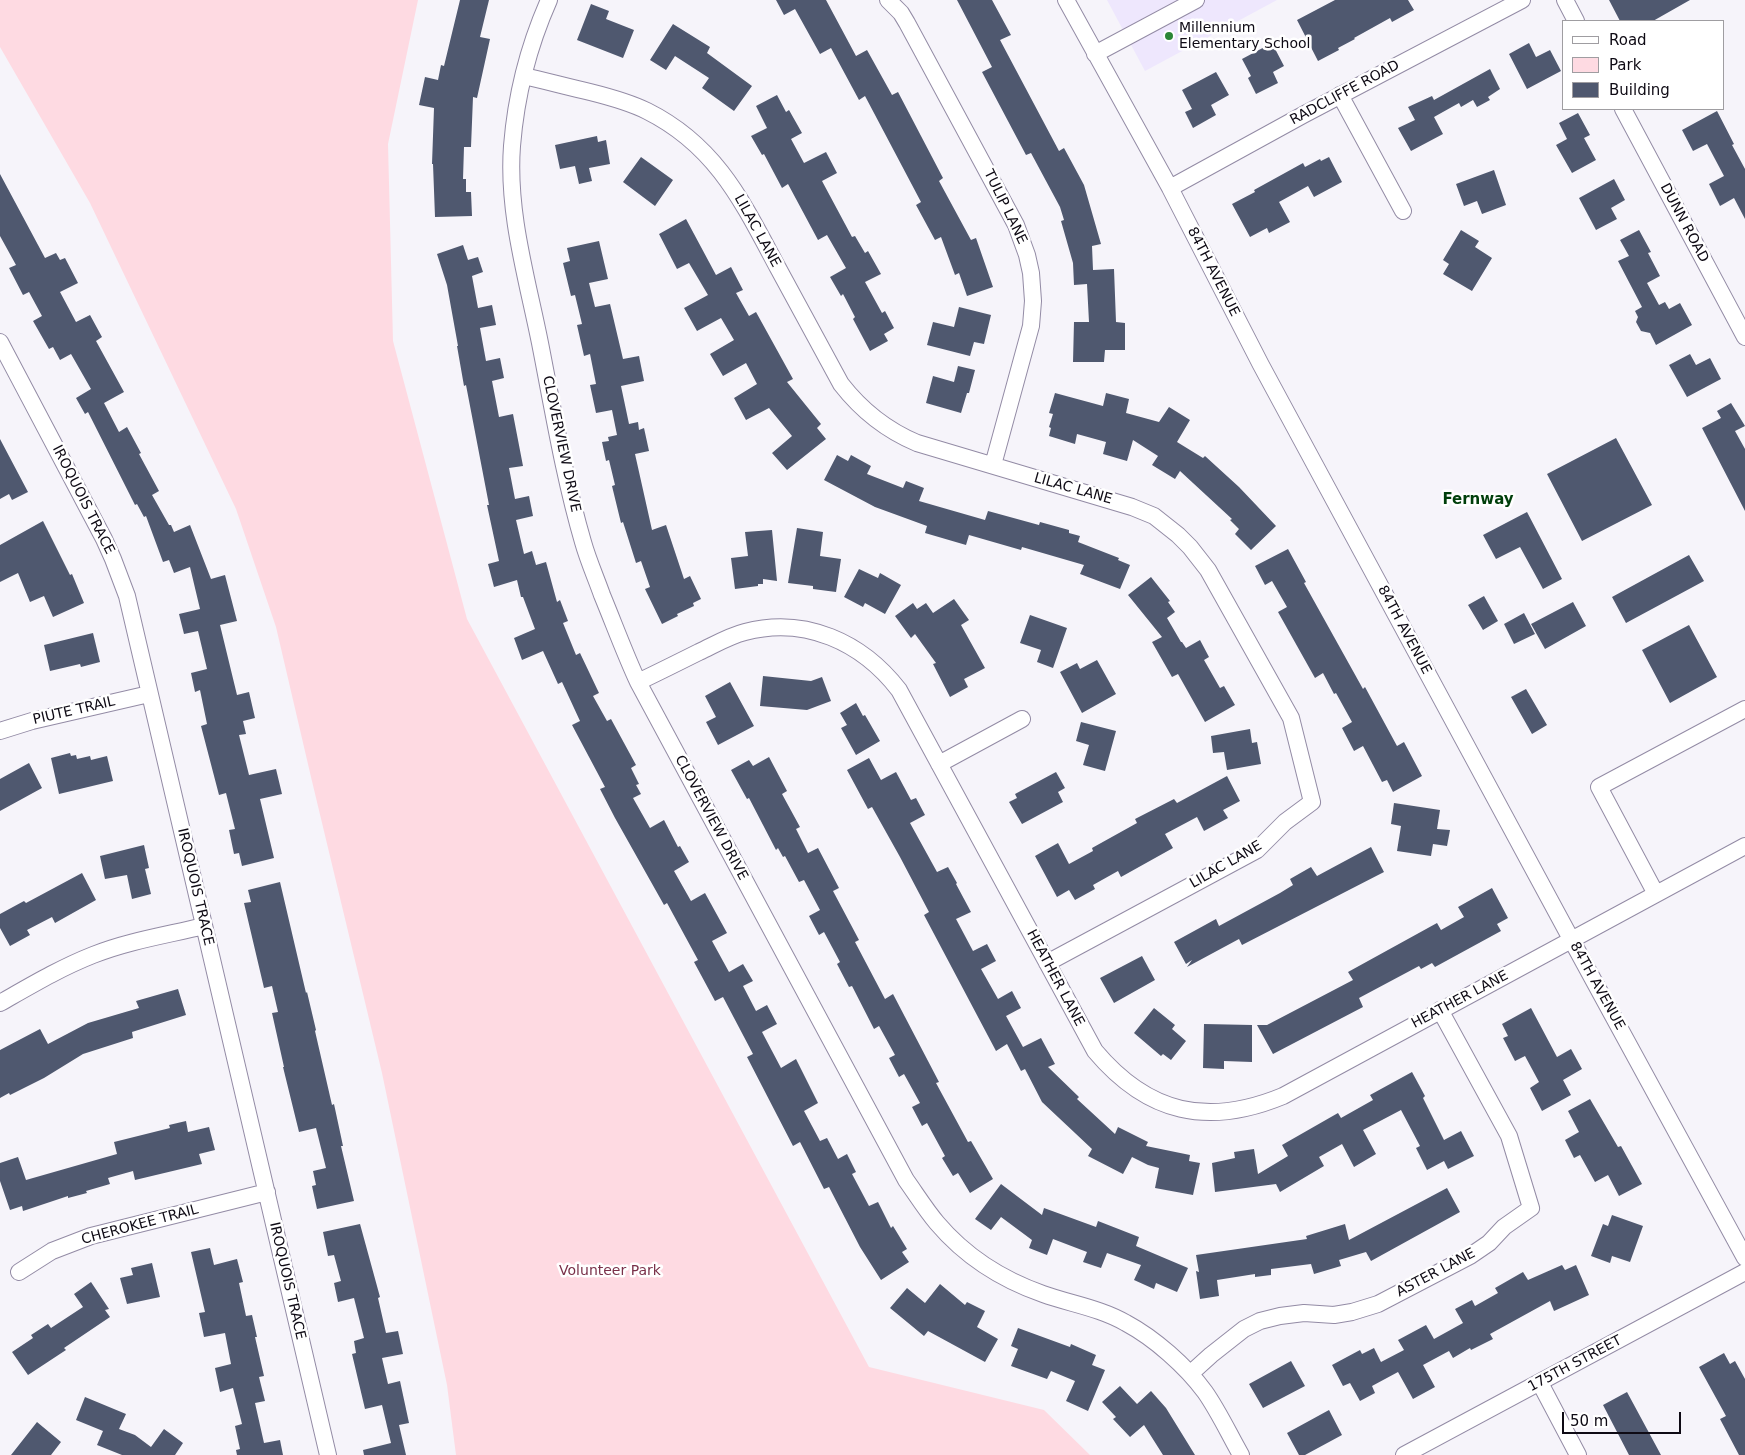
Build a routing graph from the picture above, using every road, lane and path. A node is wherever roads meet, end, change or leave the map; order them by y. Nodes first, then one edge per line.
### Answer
1 (548, 0) edge
2 (888, 0) edge
3 (1066, 0) edge
4 (1196, 0) edge
5 (1522, 0) edge
6 (1565, 0) edge
7 (1575, 20) edge
8 (1095, 54) junction
9 (524, 76) junction
10 (1340, 95) junction
11 (1624, 110) edge
12 (1170, 188) junction
13 (1403, 211) dead end
14 (1745, 338) edge
15 (0, 342) edge
16 (993, 465) junction
17 (638, 682) junction
18 (149, 694) junction
19 (1745, 710) edge
20 (1022, 719) dead end
21 (0, 731) edge
22 (939, 764) junction
23 (1745, 846) edge
24 (1656, 894) junction
25 (204, 926) junction
26 (1571, 939) junction
27 (1047, 963) junction
28 (0, 1003) edge
29 (1440, 1010) junction
30 (267, 1192) junction
31 (1745, 1258) edge
32 (19, 1272) dead end
33 (1745, 1272) edge
34 (1190, 1374) junction
35 (1540, 1383) junction
36 (328, 1455) edge
37 (1241, 1455) edge
38 (1404, 1455) edge
39 (1578, 1455) edge

1 - 9 street, CLOVERVIEW DRIVE
2 - 16 street, TULIP LANE
3 - 8 street, 84TH AVENUE
4 - 8 street
5 - 10 street, RADCLIFFE ROAD
6 - 7 street
8 - 12 street, 84TH AVENUE
9 - 16 street, LILAC LANE
9 - 17 street, CLOVERVIEW DRIVE
10 - 12 street, RADCLIFFE ROAD
10 - 13 street
11 - 14 street, DUNN ROAD
12 - 26 street, 84TH AVENUE
15 - 18 street, IROQUOIS TRACE
16 - 27 street, LILAC LANE
17 - 22 street, HEATHER LANE
17 - 34 street, CLOVERVIEW DRIVE
18 - 21 street, PIUTE TRAIL
18 - 25 street, IROQUOIS TRACE
19 - 24 street
20 - 22 street
22 - 27 street, HEATHER LANE
23 - 24 street, HEATHER LANE
24 - 26 street, HEATHER LANE
25 - 28 street
25 - 30 street, IROQUOIS TRACE
26 - 29 street, HEATHER LANE
26 - 31 street, 84TH AVENUE
27 - 29 street, HEATHER LANE
29 - 34 street, ASTER LANE
30 - 32 street, CHEROKEE TRAIL
30 - 36 street, IROQUOIS TRACE
33 - 35 street, 175TH STREET
34 - 37 street, CLOVERVIEW DRIVE
35 - 38 street, 175TH STREET
35 - 39 street

